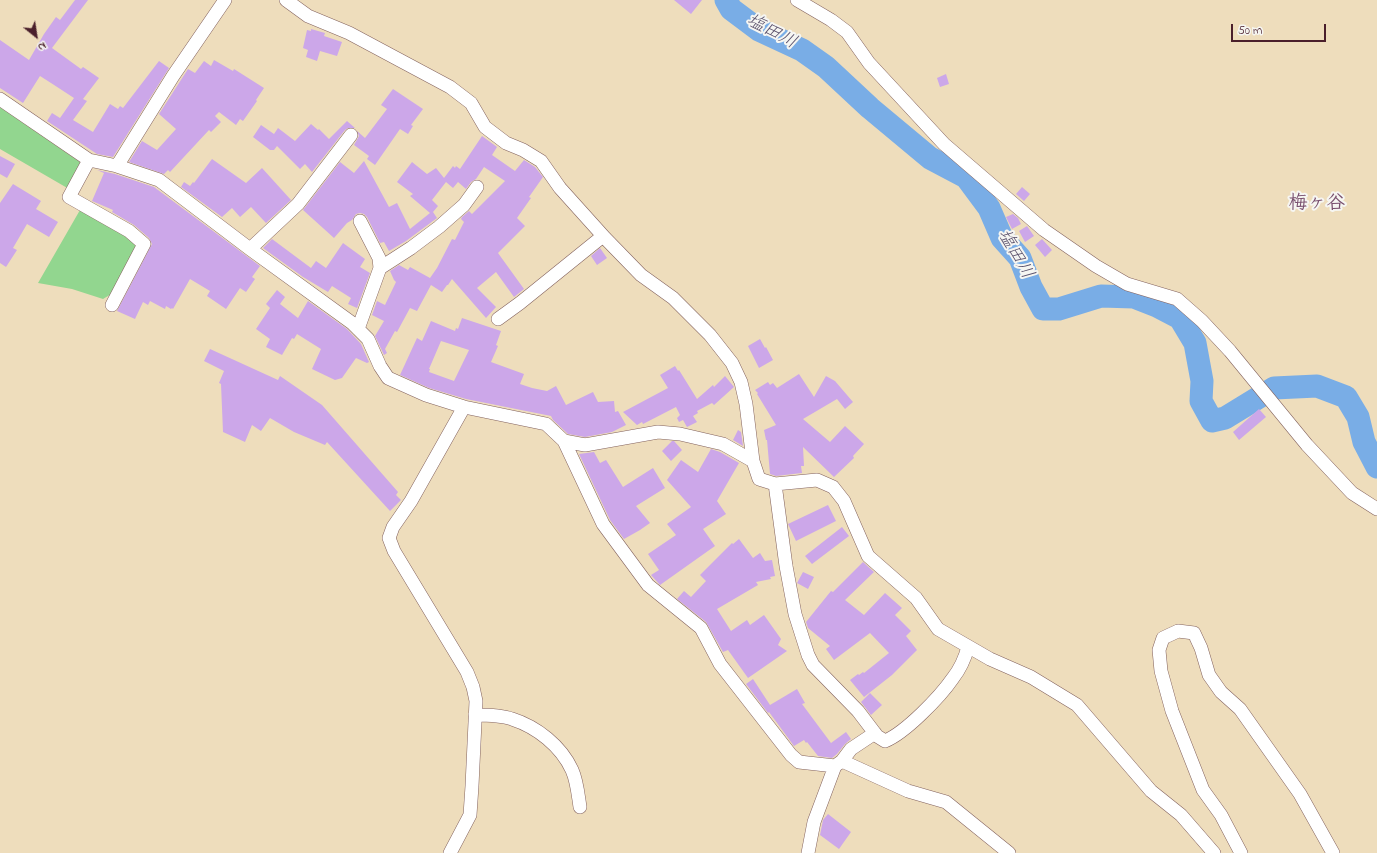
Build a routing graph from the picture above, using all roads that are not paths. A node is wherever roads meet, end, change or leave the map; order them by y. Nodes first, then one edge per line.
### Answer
1 (225, 0) edge
2 (286, 0) edge
3 (797, 0) edge
4 (0, 99) edge
5 (351, 134) dead end
6 (89, 160) junction
7 (117, 166) junction
8 (477, 187) dead end
9 (360, 221) dead end
10 (603, 236) junction
11 (250, 249) junction
12 (380, 268) junction
13 (112, 305) dead end
14 (498, 319) dead end
15 (358, 328) junction
16 (464, 407) junction
17 (564, 441) junction
18 (753, 461) junction
19 (775, 484) junction
20 (1377, 509) edge
21 (968, 647) junction
22 (475, 715) junction
23 (875, 732) junction
24 (838, 763) junction
25 (580, 807) dead end
26 (450, 853) edge
27 (808, 853) edge
28 (1009, 853) edge
29 (1214, 853) edge
30 (1241, 853) edge
31 (1333, 853) edge

1 - 7 street
2 - 10 street
3 - 20 street
4 - 6 street
5 - 11 street
6 - 7 street
6 - 13 street
7 - 11 street
8 - 12 street
9 - 12 street
10 - 14 street
10 - 18 street
11 - 15 street
12 - 15 street
15 - 16 street
16 - 17 street
16 - 22 street
17 - 18 street
17 - 24 street
18 - 19 street
19 - 21 street
19 - 23 street
21 - 23 street
21 - 29 street
22 - 25 street
22 - 26 street
23 - 24 street
24 - 27 street
24 - 28 street
30 - 31 street

